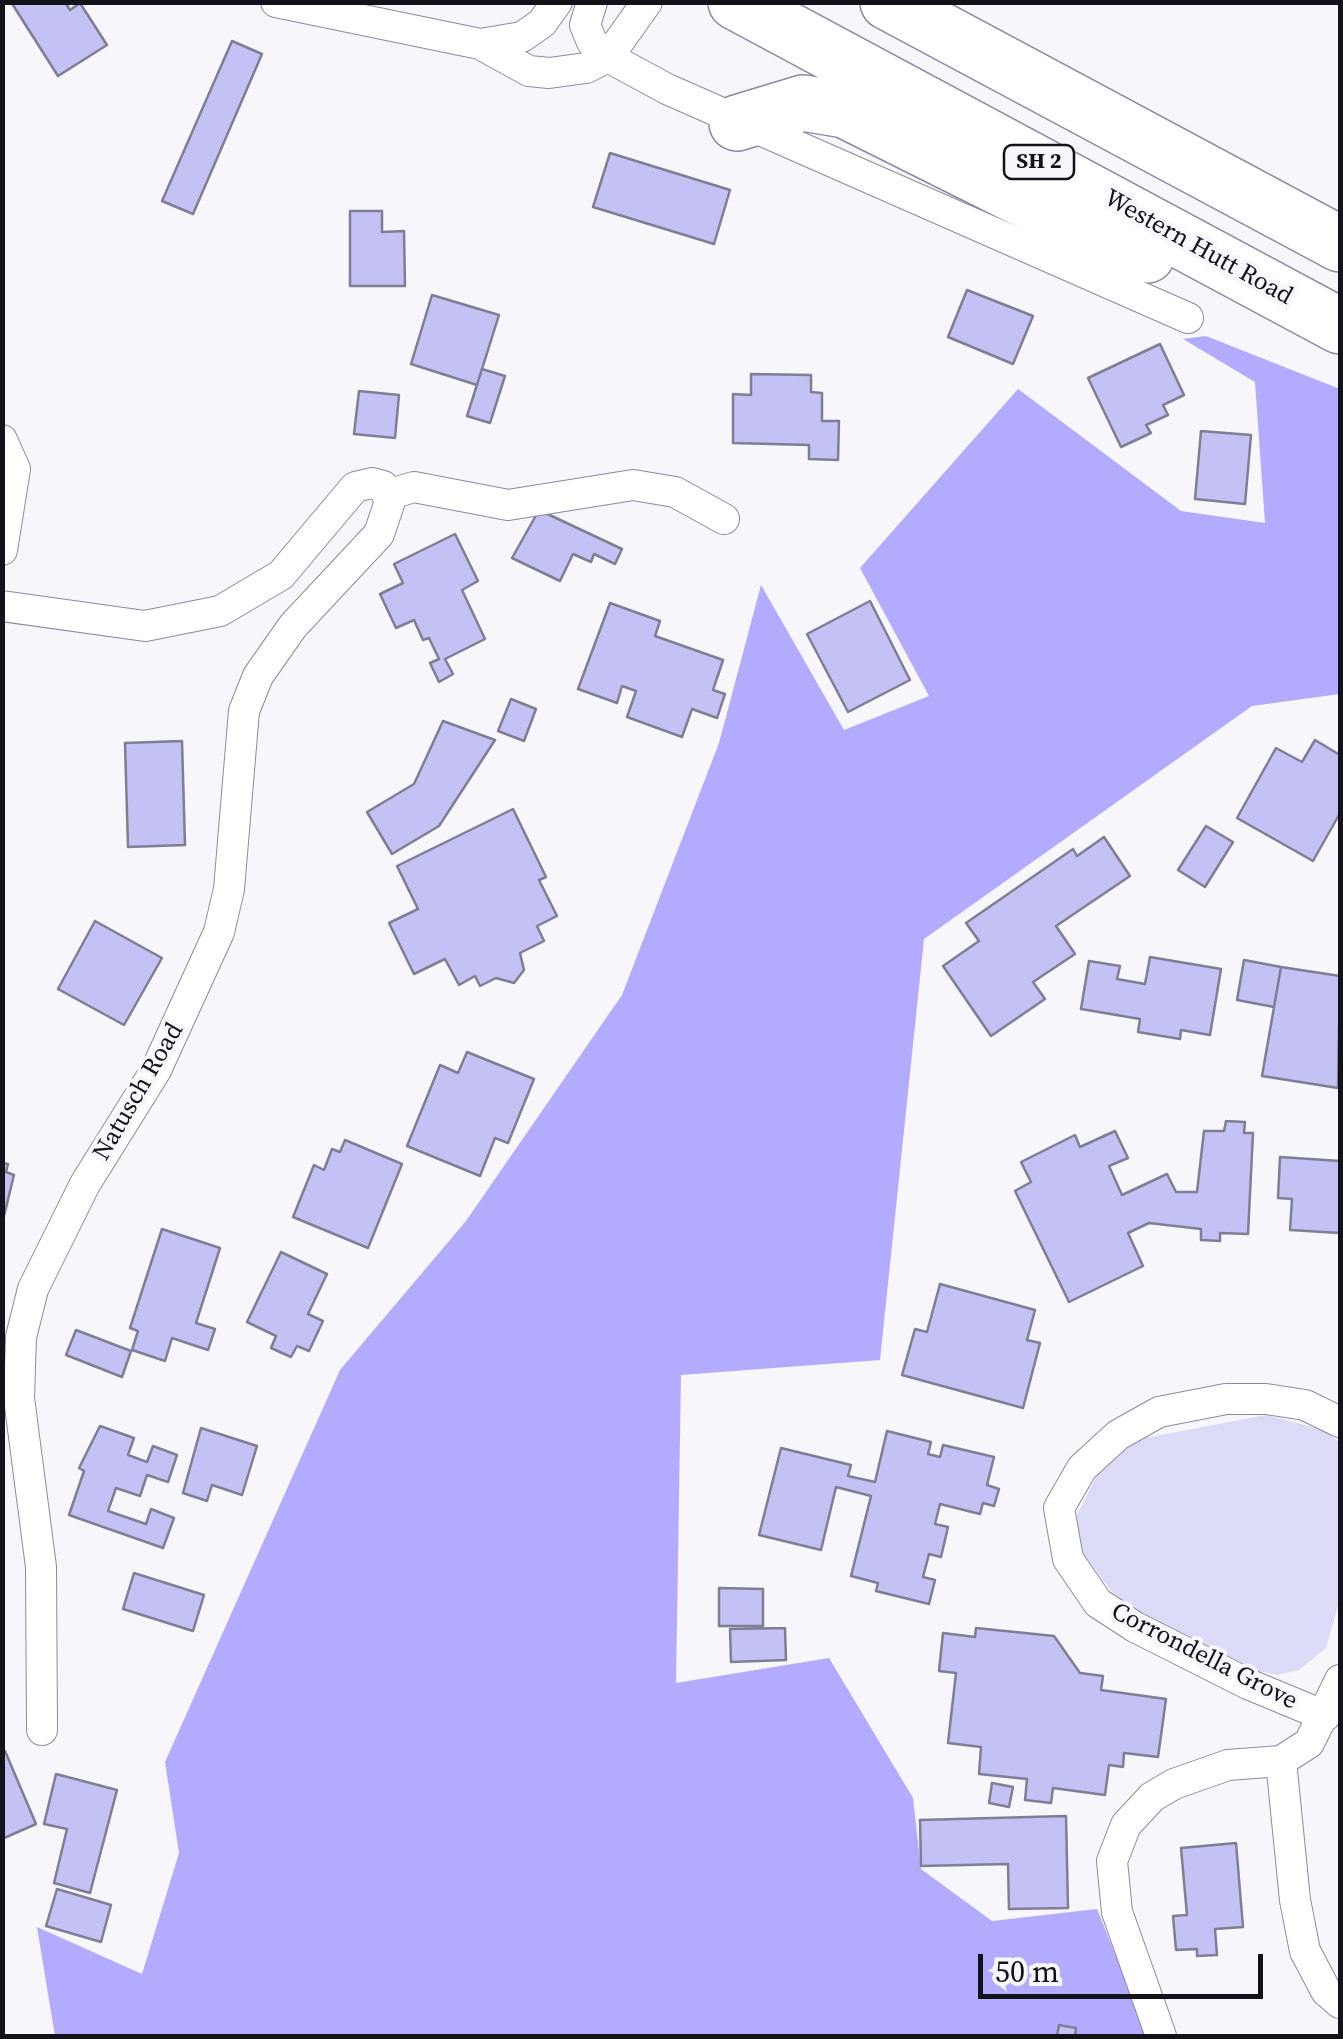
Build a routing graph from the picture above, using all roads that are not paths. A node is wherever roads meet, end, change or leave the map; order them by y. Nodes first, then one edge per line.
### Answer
1 (276, 2) edge
2 (557, 2) edge
3 (592, 2) edge
4 (647, 2) edge
5 (736, 2) edge
6 (888, 2) edge
7 (480, 44) junction
8 (608, 57) junction
9 (737, 124) junction
10 (1340, 244) edge
11 (1188, 318) dead end
12 (1340, 329) edge
13 (2, 440) edge
14 (387, 496) junction
15 (724, 519) dead end
16 (2, 550) edge
17 (2, 606) edge
18 (1340, 1422) edge
19 (1340, 1680) edge
20 (1325, 1716) junction
21 (42, 1730) dead end
22 (1281, 1761) junction
23 (1340, 2002) edge
24 (1161, 2036) edge

1 - 7 street
2 - 7 street
3 - 8 street
4 - 8 street
5 - 12 highway, Western Hutt Road / SH 2
6 - 10 highway
7 - 8 street
8 - 9 street
9 - 11 street
9 - 12 highway
13 - 16 street
14 - 15 street
14 - 17 street
14 - 21 street, Natusch Road
18 - 20 street, Corrondella Grove
19 - 20 street, Corrondella Grove
20 - 22 street, Corrondella Grove
22 - 23 street
22 - 24 street

